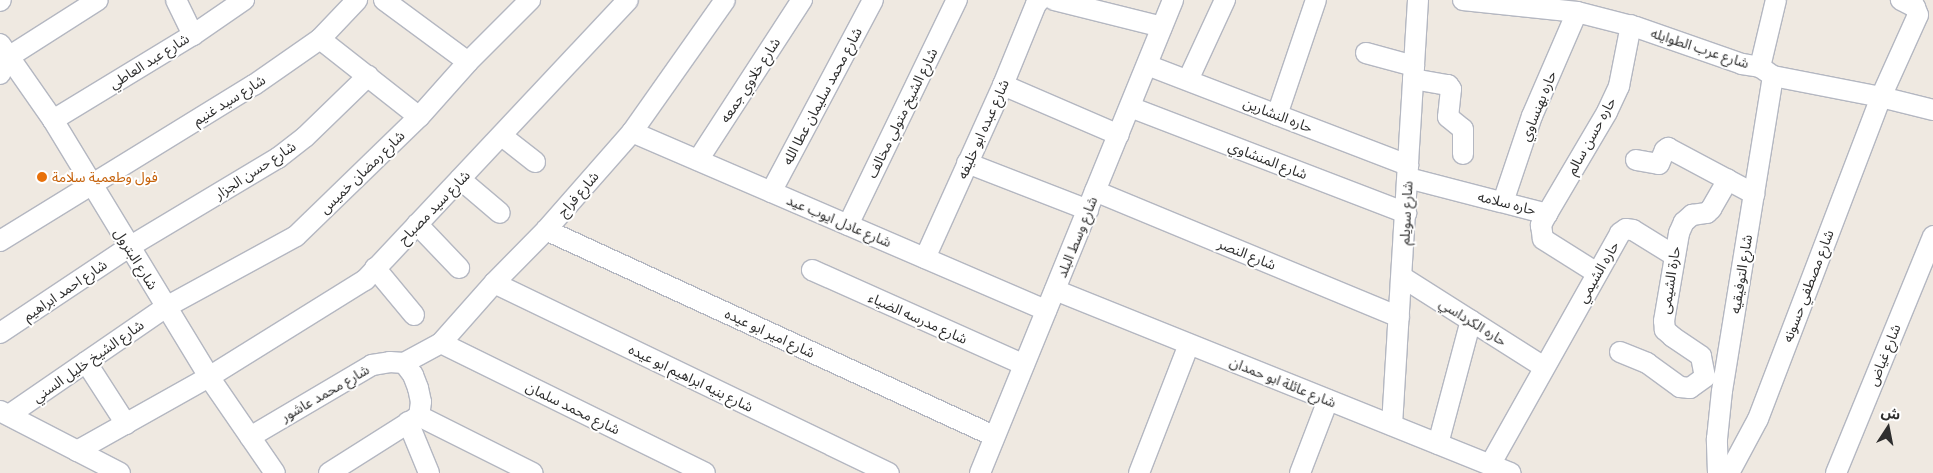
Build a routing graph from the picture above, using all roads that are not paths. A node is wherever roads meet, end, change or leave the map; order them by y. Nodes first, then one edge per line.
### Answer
1 (98, 0) edge
2 (176, 0) edge
3 (244, 0) edge
4 (357, 0) edge
5 (384, 0) edge
6 (530, 0) edge
7 (628, 0) edge
8 (726, 0) edge
9 (802, 0) edge
10 (873, 0) edge
11 (956, 0) edge
12 (1040, 0) edge
13 (1054, 0) edge
14 (1173, 0) edge
15 (1225, 0) edge
16 (1316, 0) edge
17 (1418, 0) edge
18 (1776, 0) edge
19 (1901, 0) edge
20 (1475, 1) edge
21 (1577, 12) junction
22 (1631, 25) junction
23 (1162, 27) junction
24 (193, 35) junction
25 (320, 39) junction
26 (5, 50) edge
27 (1366, 53) dead end
28 (468, 62) junction
29 (1147, 65) junction
30 (1766, 72) junction
31 (1414, 73) junction
32 (0, 74) edge
33 (368, 76) junction
34 (1188, 80) junction
35 (1003, 85) junction
36 (1881, 97) junction
37 (1130, 107) junction
38 (1933, 110) edge
39 (1277, 115) junction
40 (419, 117) junction
41 (53, 120) junction
42 (632, 132) junction
43 (1118, 135) junction
44 (502, 136) junction
45 (1463, 154) dead end
46 (698, 160) junction
47 (1636, 160) dead end
48 (535, 162) dead end
49 (967, 163) junction
50 (1408, 172) junction
51 (460, 179) junction
52 (1728, 180) junction
53 (91, 186) junction
54 (1095, 191) junction
55 (771, 192) junction
56 (1754, 194) junction
57 (1503, 202) junction
58 (1088, 210) junction
59 (1406, 212) junction
60 (500, 213) dead end
61 (1547, 214) junction
62 (417, 224) junction
63 (848, 225) junction
64 (546, 230) junction
65 (1933, 236) edge
66 (1, 238) edge
67 (129, 247) junction
68 (1675, 256) junction
69 (925, 258) junction
70 (375, 268) junction
71 (459, 268) dead end
72 (812, 270) dead end
73 (1597, 273) junction
74 (1402, 277) junction
75 (494, 283) junction
76 (1055, 290) junction
77 (166, 307) junction
78 (1046, 310) junction
79 (414, 315) dead end
80 (1399, 317) junction
81 (1471, 320) junction
82 (0, 333) edge
83 (441, 343) junction
84 (1189, 344) junction
85 (1620, 352) dead end
86 (86, 362) junction
87 (404, 363) junction
88 (1024, 365) junction
89 (1544, 367) junction
90 (209, 377) junction
91 (1715, 380) junction
92 (1328, 400) junction
93 (5, 413) edge
94 (414, 419) junction
95 (126, 424) junction
96 (1392, 426) junction
97 (994, 436) junction
98 (250, 437) junction
99 (1438, 444) junction
100 (78, 452) junction
101 (1490, 465) junction
102 (120, 473) edge
103 (275, 473) edge
104 (329, 473) edge
105 (429, 473) edge
106 (533, 473) edge
107 (705, 473) edge
108 (889, 473) edge
109 (980, 473) edge
110 (1139, 473) edge
111 (1300, 473) edge
112 (1511, 473) edge
113 (1718, 473) edge
114 (1729, 473) edge
115 (1836, 473) edge

1 - 26 street
2 - 24 street
3 - 24 street, شارع عبد العاطي
4 - 25 street, شارع سيد غنيم
5 - 28 street
6 - 28 street, شارع رمضان خميس
7 - 44 street, شارع سيد مصباح
8 - 42 street, شارع فراج
9 - 46 street, شارع خلاوي جمعه
10 - 55 street, شارع محمد سليمان عطا الله
11 - 63 street, شارع الشيخ متولي مخالف
12 - 35 street, شارع عبده ابو خليفه
13 - 23 street
14 - 23 street, شارع وسط البلد
15 - 34 street
16 - 39 street
17 - 31 street, شارع سويلم
18 - 30 street, شارع التوفيقيه
19 - 36 street, شارع مصطفي حسونه
20 - 21 street, شارع عرب الطوايله
21 - 22 street, شارع عرب الطوايله
21 - 57 street, حاره بهنساوي
22 - 30 street, شارع عرب الطوايله
22 - 61 street, حاره حسن سالم
23 - 29 street, شارع وسط البلد
24 - 41 street, شارع عبد العاطي
25 - 33 street
25 - 53 street, شارع سيد غنيم
26 - 32 street
26 - 41 street, شارع البترول
27 - 31 street
28 - 40 street, شارع رمضان خميس
29 - 34 street, حاره النشارين
29 - 37 street, شارع وسط البلد
30 - 36 street, شارع عرب الطوايله
30 - 56 street, شارع التوفيقيه
31 - 45 street
31 - 50 street, شارع سويلم
33 - 40 street
33 - 67 street, شارع حسن الجزار
34 - 39 street, حاره النشارين
35 - 43 street
35 - 49 street, شارع عبده ابو خليفه
36 - 38 street, شارع عرب الطوايله
36 - 114 street, شارع مصطفي حسونه
37 - 43 street, شارع وسط البلد
37 - 59 street, شارع المنشاوي
39 - 50 street, حاره النشارين
40 - 77 street, شارع رمضان خميس
41 - 53 street, شارع البترول
42 - 46 street, شارع عادل ايوب عيد
42 - 64 street, شارع فراج
43 - 54 street, شارع وسط البلد
44 - 48 street
44 - 51 street, شارع سيد مصباح
46 - 55 street, شارع عادل ايوب عيد
47 - 52 street
49 - 58 street
49 - 69 street, شارع عبده ابو خليفه
50 - 57 street, حاره سلامه
50 - 59 street, شارع سويلم
51 - 60 street
51 - 62 street, شارع سيد مصباح
52 - 56 street
52 - 68 street, حارة الشيمى
53 - 66 street, شارع سيد غنيم
53 - 67 street, شارع البترول
54 - 58 street, شارع وسط البلد
54 - 80 street, شارع النصر
55 - 63 street, شارع عادل ايوب عيد
56 - 91 street, شارع التوفيقيه
57 - 61 street, حاره سلامه
58 - 76 street, شارع وسط البلد
59 - 74 street, شارع سويلم
61 - 73 street, حاره سلامه
62 - 70 street, شارع سيد مصباح
62 - 71 street
63 - 69 street, شارع عادل ايوب عيد
64 - 75 street, شارع فراج
64 - 97 street, شارع امير ابو عيده
65 - 115 street, شارع غياض
67 - 77 street, شارع البترول
67 - 82 street, شارع احمد ابراهيم
68 - 73 street, حاره الشيمي
68 - 91 street, حارة الشيمى
69 - 78 street, شارع عادل ايوب عيد
70 - 79 street
70 - 90 street, شارع سيد مصباح
72 - 88 street, شارع مدرسه الضياء
73 - 89 street, حاره الشيمي
74 - 80 street, شارع سويلم
74 - 81 street, حاره الكرداسي
75 - 83 street, شارع فراج
75 - 108 street, شارع بنيه ابراهيم ابو عيده
76 - 78 street, شارع وسط البلد
76 - 84 street, شارع عائلة ابو حمدان
77 - 86 street, شارع الشيخ خليل السني
77 - 90 street, شارع البترول
78 - 88 street, شارع وسط البلد
80 - 96 street, شارع سويلم
81 - 89 street, حاره الكرداسي
81 - 99 street
83 - 87 street, شارع فراج
83 - 107 street, شارع محمد سلمان
84 - 92 street, شارع عائلة ابو حمدان
84 - 110 street
85 - 91 street
86 - 93 street, شارع الشيخ خليل السني
86 - 95 street
87 - 94 street
87 - 98 street, شارع محمد عاشور
88 - 97 street, شارع وسط البلد
89 - 101 street, حاره الشيمي
90 - 95 street, شارع سيد مصباح
90 - 98 street, شارع البترول
91 - 113 street, شارع التوفيقيه
92 - 96 street, شارع عائلة ابو حمدان
92 - 111 street
93 - 100 street
94 - 104 street
94 - 105 street
94 - 106 street
95 - 100 street, شارع سيد مصباح
96 - 99 street, شارع عائلة ابو حمدان
97 - 109 street, شارع وسط البلد
98 - 103 street, شارع البترول
99 - 101 street, شارع عائلة ابو حمدان
100 - 102 street
101 - 112 street, شارع عائلة ابو حمدان

